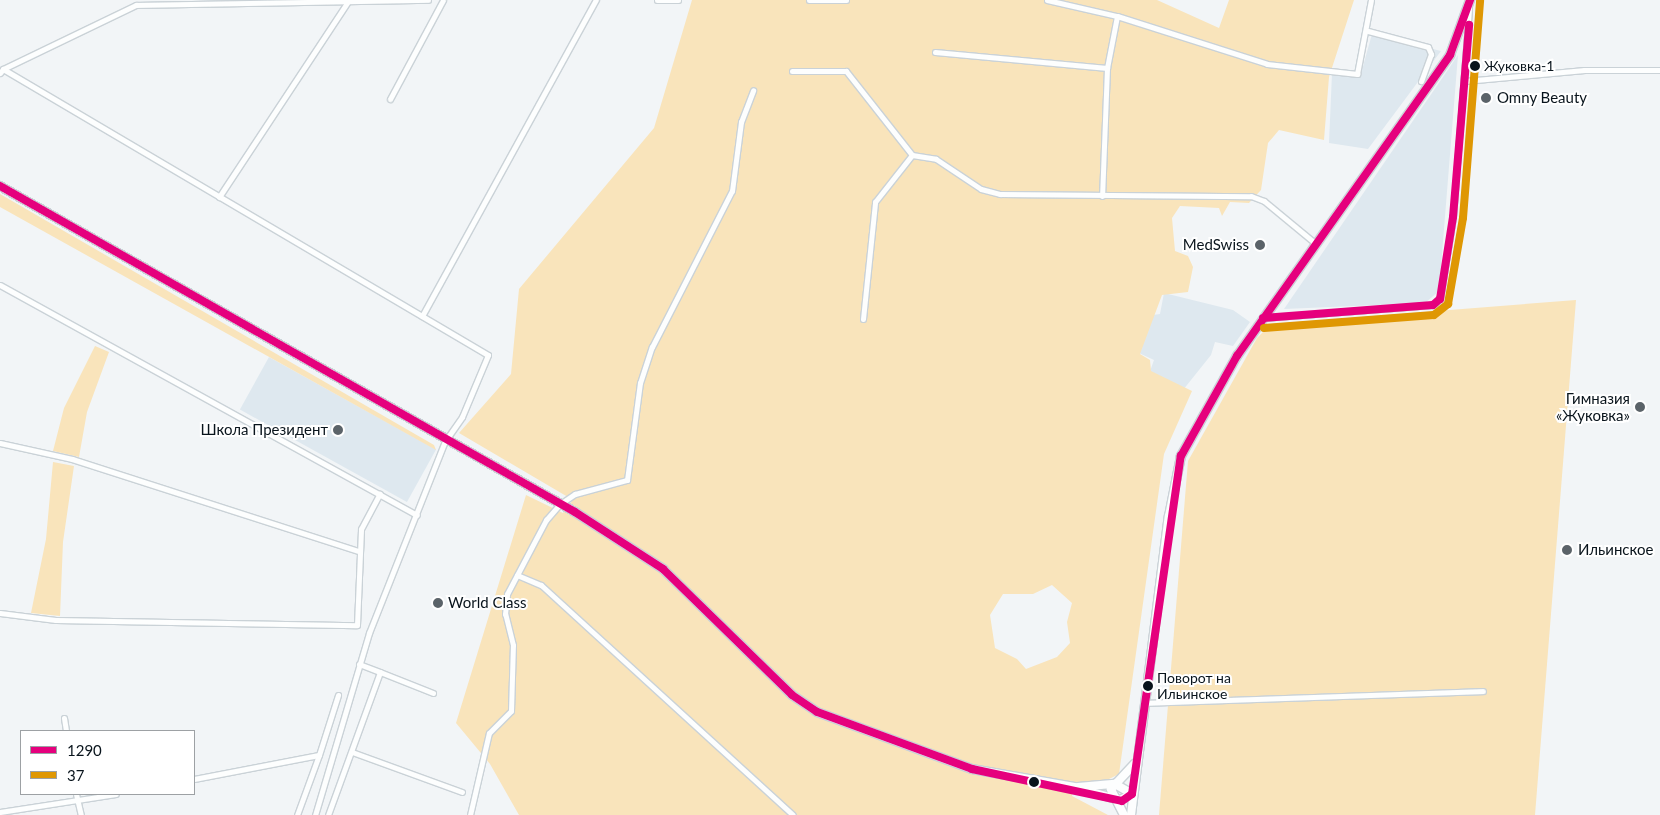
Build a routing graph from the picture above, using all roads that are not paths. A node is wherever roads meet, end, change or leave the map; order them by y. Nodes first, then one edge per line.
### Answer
1 (428, 0) edge
2 (443, 0) edge
3 (596, 0) edge
4 (657, 0) edge
5 (678, 0) edge
6 (809, 0) edge
7 (846, 0) edge
8 (1047, 0) edge
9 (1371, 0) edge
10 (1470, 0) edge
11 (348, 1) edge
12 (1469, 9) junction
13 (1117, 16) junction
14 (1368, 31) junction
15 (935, 52) dead end
16 (1107, 68) junction
17 (1660, 70) edge
18 (1, 71) edge
19 (792, 71) dead end
20 (1434, 78) junction
21 (1466, 81) junction
22 (753, 90) dead end
23 (390, 99) dead end
24 (912, 155) junction
25 (0, 186) edge
26 (1102, 196) junction
27 (219, 197) junction
28 (1315, 243) junction
29 (0, 286) edge
30 (422, 316) junction
31 (1262, 318) junction
32 (863, 319) dead end
33 (445, 441) junction
34 (0, 443) edge
35 (380, 494) junction
36 (560, 504) junction
37 (417, 515) junction
38 (359, 551) junction
39 (517, 575) junction
40 (0, 613) edge
41 (358, 664) junction
42 (380, 672) junction
43 (1483, 691) dead end
44 (433, 693) dead end
45 (338, 695) dead end
46 (1144, 703) junction
47 (64, 718) dead end
48 (66, 730) edge
49 (352, 752) junction
50 (318, 755) junction
51 (1136, 762) junction
52 (195, 779) edge
53 (1115, 784) junction
54 (1074, 787) junction
55 (462, 792) dead end
56 (1132, 794) junction
57 (76, 795) edge
58 (110, 795) edge
59 (1113, 799) junction
60 (77, 801) junction
61 (0, 812) edge
62 (81, 815) edge
63 (297, 815) edge
64 (316, 815) edge
65 (328, 815) edge
66 (470, 815) edge
67 (793, 815) edge
68 (1124, 815) edge
69 (1131, 815) edge

1 - 11 street
2 - 23 street
3 - 30 street
4 - 5 street
6 - 7 street
8 - 13 street
9 - 14 street
10 - 12 main road
11 - 18 street
11 - 27 street
12 - 20 main road
12 - 21 street
13 - 14 street
13 - 16 street
14 - 20 street
15 - 16 street
16 - 26 street
17 - 21 street
18 - 27 street
19 - 24 street
20 - 28 main road
21 - 31 street
22 - 36 street
24 - 26 street
24 - 32 street
25 - 33 main road
26 - 28 street
27 - 30 street
28 - 31 main road
29 - 35 street
30 - 33 street
31 - 46 main road
33 - 36 main road
33 - 37 street
34 - 38 street
35 - 37 street
35 - 38 street
36 - 39 street
36 - 54 main road
37 - 41 street
38 - 40 street
39 - 66 street
39 - 67 street
41 - 42 street
41 - 64 street
42 - 44 street
42 - 49 street
43 - 46 street
45 - 50 street
46 - 51 main road
47 - 48 street
49 - 55 street
49 - 65 street
50 - 52 street
50 - 63 street
51 - 53 main road
51 - 56 main road
53 - 54 main road
53 - 56 main road
53 - 59 main road
54 - 59 main road
56 - 59 main road
56 - 69 main road
57 - 60 street
58 - 60 street
59 - 68 main road
60 - 61 street
60 - 62 street

